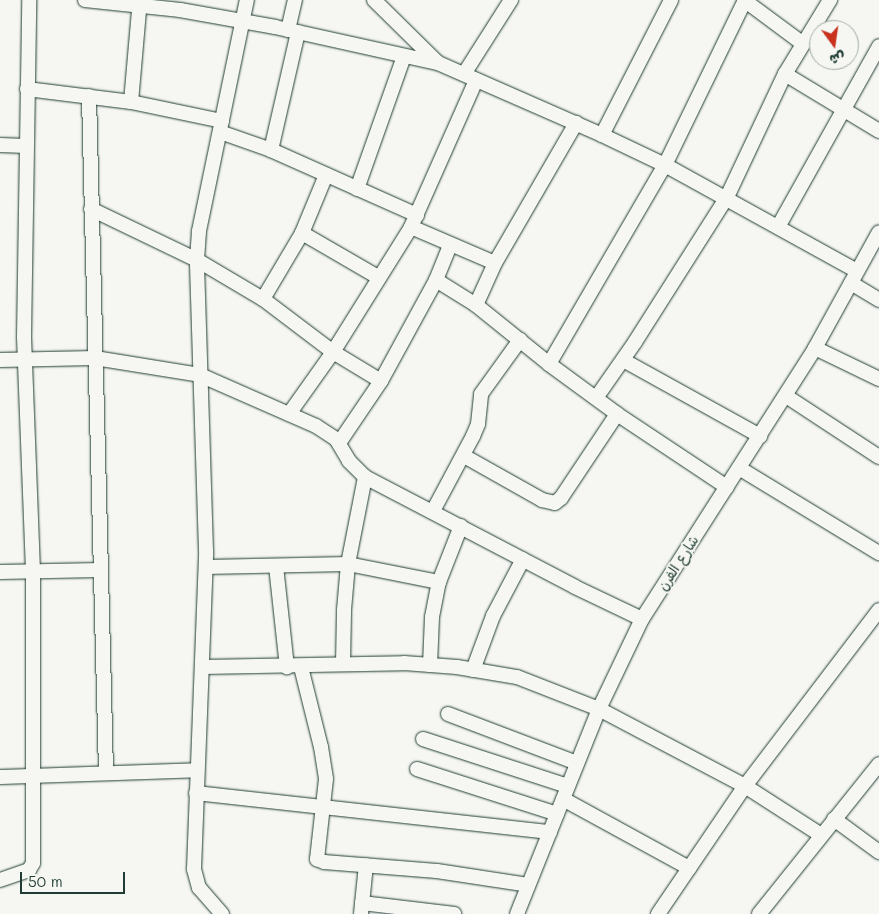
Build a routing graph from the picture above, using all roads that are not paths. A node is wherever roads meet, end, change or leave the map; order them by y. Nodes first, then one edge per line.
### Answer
1 (29, 0) edge
2 (85, 0) edge
3 (247, 0) edge
4 (295, 0) edge
5 (374, 0) edge
6 (511, 0) edge
7 (670, 0) edge
8 (745, 0) edge
9 (830, 0) edge
10 (140, 3) edge
11 (184, 5) edge
12 (242, 21) junction
13 (293, 31) junction
14 (802, 43) junction
15 (879, 46) edge
16 (404, 56) junction
17 (438, 63) junction
18 (785, 74) junction
19 (470, 77) junction
20 (27, 89) junction
21 (89, 96) junction
22 (131, 102) junction
23 (842, 109) junction
24 (576, 123) junction
25 (221, 126) junction
26 (879, 131) edge
27 (602, 135) junction
28 (0, 145) edge
29 (26, 146) junction
30 (271, 150) junction
31 (665, 165) junction
32 (326, 175) junction
33 (357, 189) junction
34 (726, 197) junction
35 (91, 209) junction
36 (414, 221) junction
37 (778, 227) junction
38 (879, 232) edge
39 (302, 233) junction
40 (450, 245) junction
41 (197, 260) junction
42 (495, 263) junction
43 (378, 277) junction
44 (854, 277) junction
45 (436, 280) junction
46 (262, 299) junction
47 (879, 300) edge
48 (476, 305) junction
49 (520, 340) junction
50 (815, 348) junction
51 (333, 352) junction
52 (95, 358) junction
53 (0, 360) edge
54 (25, 360) junction
55 (623, 360) junction
56 (549, 364) junction
57 (200, 374) junction
58 (879, 379) edge
59 (381, 381) junction
60 (786, 396) junction
61 (596, 398) junction
62 (289, 414) junction
63 (617, 414) junction
64 (760, 436) junction
65 (339, 443) junction
66 (464, 456) junction
67 (879, 458) edge
68 (739, 468) junction
69 (365, 476) junction
70 (727, 487) junction
71 (433, 511) junction
72 (461, 526) junction
73 (879, 553) edge
74 (523, 558) junction
75 (348, 564) junction
76 (276, 566) junction
77 (206, 567) junction
78 (100, 570) junction
79 (32, 571) junction
80 (0, 572) edge
81 (438, 582) junction
82 (879, 610) edge
83 (642, 619) junction
84 (343, 664) junction
85 (430, 665) junction
86 (203, 667) junction
87 (294, 667) junction
88 (473, 670) junction
89 (599, 709) junction
90 (448, 714) dead end
91 (423, 739) dead end
92 (577, 764) junction
93 (879, 764) edge
94 (417, 769) dead end
95 (197, 770) junction
96 (106, 773) junction
97 (34, 774) junction
98 (0, 777) edge
99 (745, 786) junction
100 (196, 793) junction
101 (566, 793) junction
102 (322, 806) junction
103 (557, 814) junction
104 (834, 819) junction
105 (550, 832) junction
106 (821, 834) junction
107 (879, 852) edge
108 (366, 866) junction
109 (689, 868) junction
110 (0, 880) edge
111 (528, 885) junction
112 (361, 909) edge
113 (222, 914) edge
114 (454, 914) edge
115 (517, 914) edge
116 (658, 914) edge
117 (758, 914) edge

1 - 20 street
2 - 10 street
3 - 12 street
4 - 13 street
5 - 17 street
6 - 19 street
7 - 27 street
8 - 14 street
8 - 31 street
9 - 14 street
10 - 11 street
10 - 22 street
11 - 12 street
12 - 13 street
12 - 25 street
13 - 16 street
13 - 30 street
14 - 18 street
15 - 23 street
16 - 17 street
16 - 33 street
17 - 19 street
18 - 23 street
18 - 34 street
19 - 24 street
19 - 36 street
20 - 21 street
20 - 29 street
21 - 22 street
21 - 35 street
22 - 25 street
23 - 26 street
23 - 37 street
24 - 27 street
24 - 42 street
25 - 30 street
25 - 41 street
27 - 31 street
28 - 29 street
29 - 54 street
30 - 32 street
31 - 34 street
31 - 56 street
32 - 33 street
32 - 39 street
33 - 36 street
34 - 37 street
34 - 55 street
35 - 41 street
35 - 52 street
36 - 40 street
36 - 43 street
37 - 44 street
38 - 44 street, شارع الفرن
39 - 43 street
39 - 46 street
40 - 42 street
40 - 45 street
41 - 46 street
41 - 57 street
42 - 48 street
43 - 51 street
44 - 47 street
44 - 50 street, شارع الفرن
45 - 48 street
45 - 59 street
46 - 51 street
48 - 49 street
49 - 56 street
49 - 66 street
50 - 58 street
50 - 60 street, شارع الفرن
51 - 59 street
51 - 62 street
52 - 54 street
52 - 57 street
52 - 78 street
53 - 54 street
54 - 79 street
55 - 61 street
55 - 64 street
56 - 61 street
57 - 62 street
57 - 77 street
59 - 65 street
60 - 64 street, شارع الفرن
60 - 67 street
61 - 63 street
62 - 65 street
63 - 66 street
63 - 70 street
64 - 68 street, شارع الفرن
65 - 69 street
66 - 71 street
68 - 70 street, شارع الفرن
68 - 73 street
69 - 71 street
69 - 75 street
70 - 83 street, شارع الفرن
71 - 72 street
72 - 74 street
72 - 81 street
74 - 83 street
74 - 88 street
75 - 76 street
75 - 81 street
75 - 84 street
76 - 77 street
76 - 87 street
77 - 86 street
78 - 79 street
78 - 96 street
79 - 80 street
79 - 97 street
81 - 85 street
82 - 99 street
83 - 89 street, شارع الفرن
84 - 85 street
84 - 87 street
85 - 88 street
86 - 87 street
86 - 95 street
87 - 102 street
88 - 89 street
89 - 92 street, شارع الفرن
89 - 99 street
90 - 92 street
91 - 101 street
92 - 101 street, شارع الفرن
93 - 104 street
94 - 103 street
95 - 96 street
95 - 100 street
96 - 97 street
97 - 98 street
97 - 110 street
99 - 106 street
99 - 109 street
100 - 102 street
100 - 113 street
101 - 103 street, شارع الفرن
101 - 109 street
102 - 105 street
102 - 108 street
103 - 105 street, شارع الفرن
104 - 106 street
104 - 107 street
105 - 111 street, شارع الفرن
106 - 117 street
108 - 111 street
108 - 112 street
109 - 116 street
111 - 115 street, شارع الفرن
112 - 114 street

